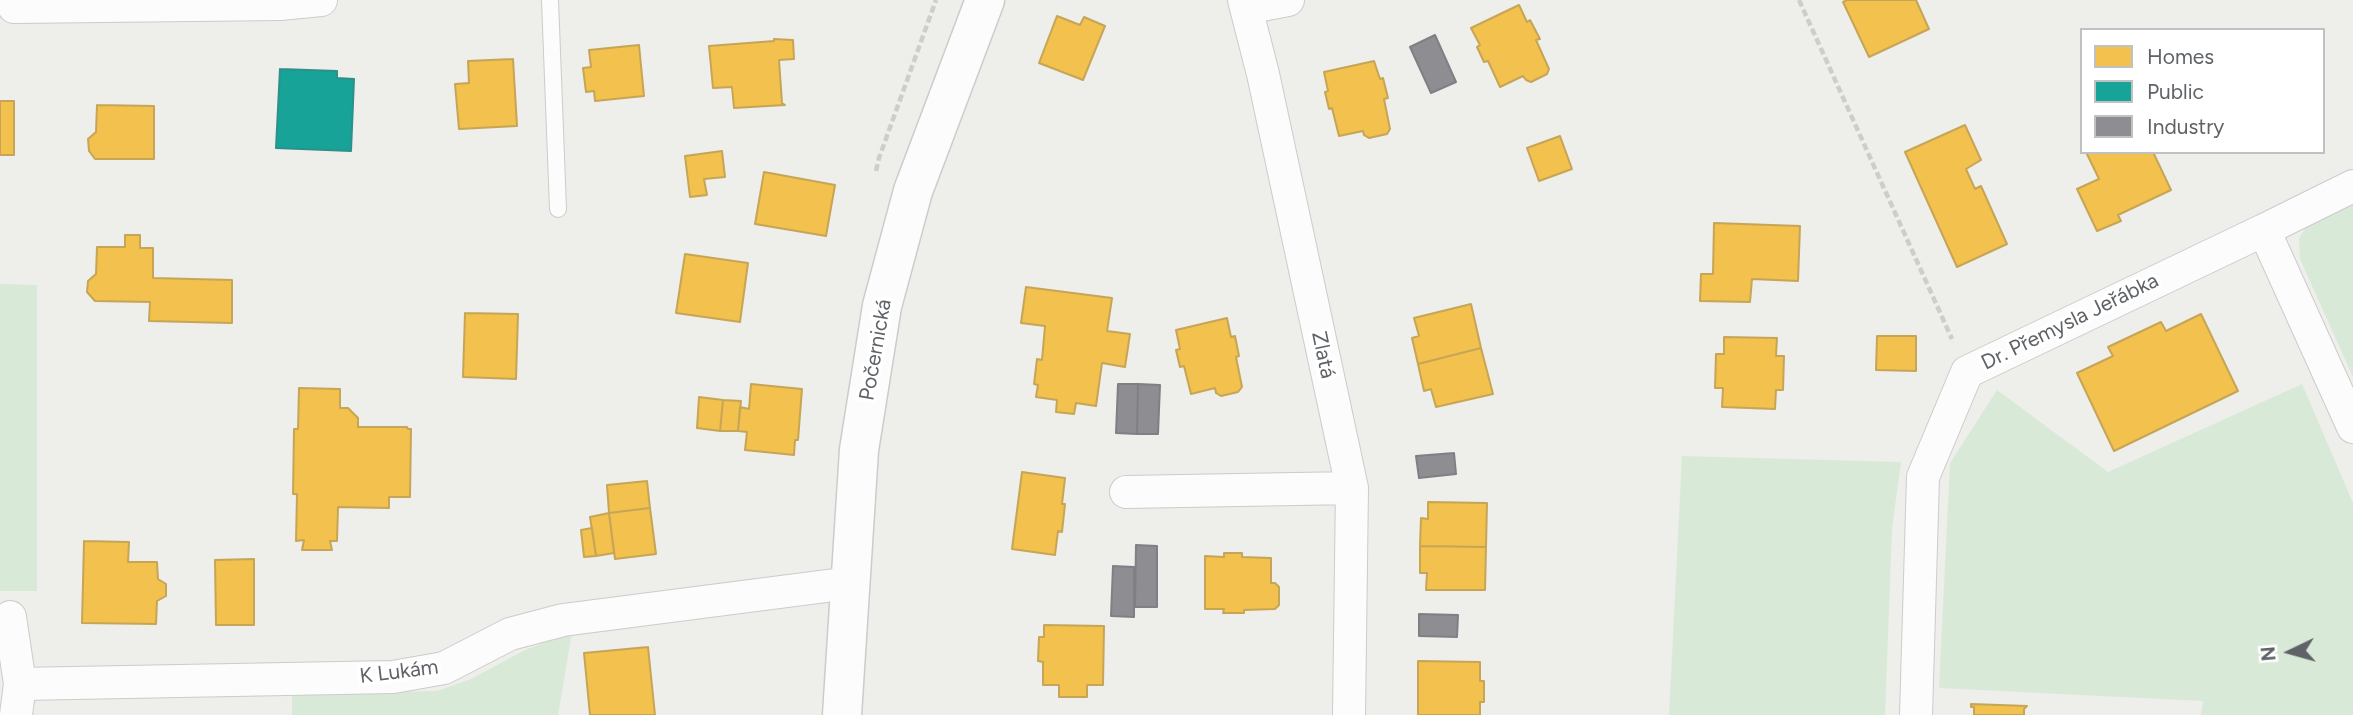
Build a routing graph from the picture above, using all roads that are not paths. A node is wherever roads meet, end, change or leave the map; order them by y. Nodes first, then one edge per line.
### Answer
1 (321, 0) edge
2 (550, 0) edge
3 (985, 0) edge
4 (1288, 0) edge
5 (1245, 4) edge
6 (14, 7) dead end
7 (2353, 186) edge
8 (558, 208) dead end
9 (2264, 230) junction
10 (2353, 427) edge
11 (1352, 488) junction
12 (1126, 492) dead end
13 (850, 583) junction
14 (10, 617) dead end
15 (20, 684) junction
16 (16, 715) edge
17 (842, 715) edge
18 (1349, 715) edge
19 (1916, 715) edge

1 - 6 street
2 - 8 lane
3 - 13 street, Počernická
4 - 5 street
5 - 11 street, Zlatá
7 - 9 street, Dr. Přemysla Jeřábka
9 - 10 street
9 - 19 street, Dr. Přemysla Jeřábka
11 - 12 street
11 - 18 street, Zlatá
13 - 15 street, K Lukám
13 - 17 street, Počernická
14 - 15 street
15 - 16 street

